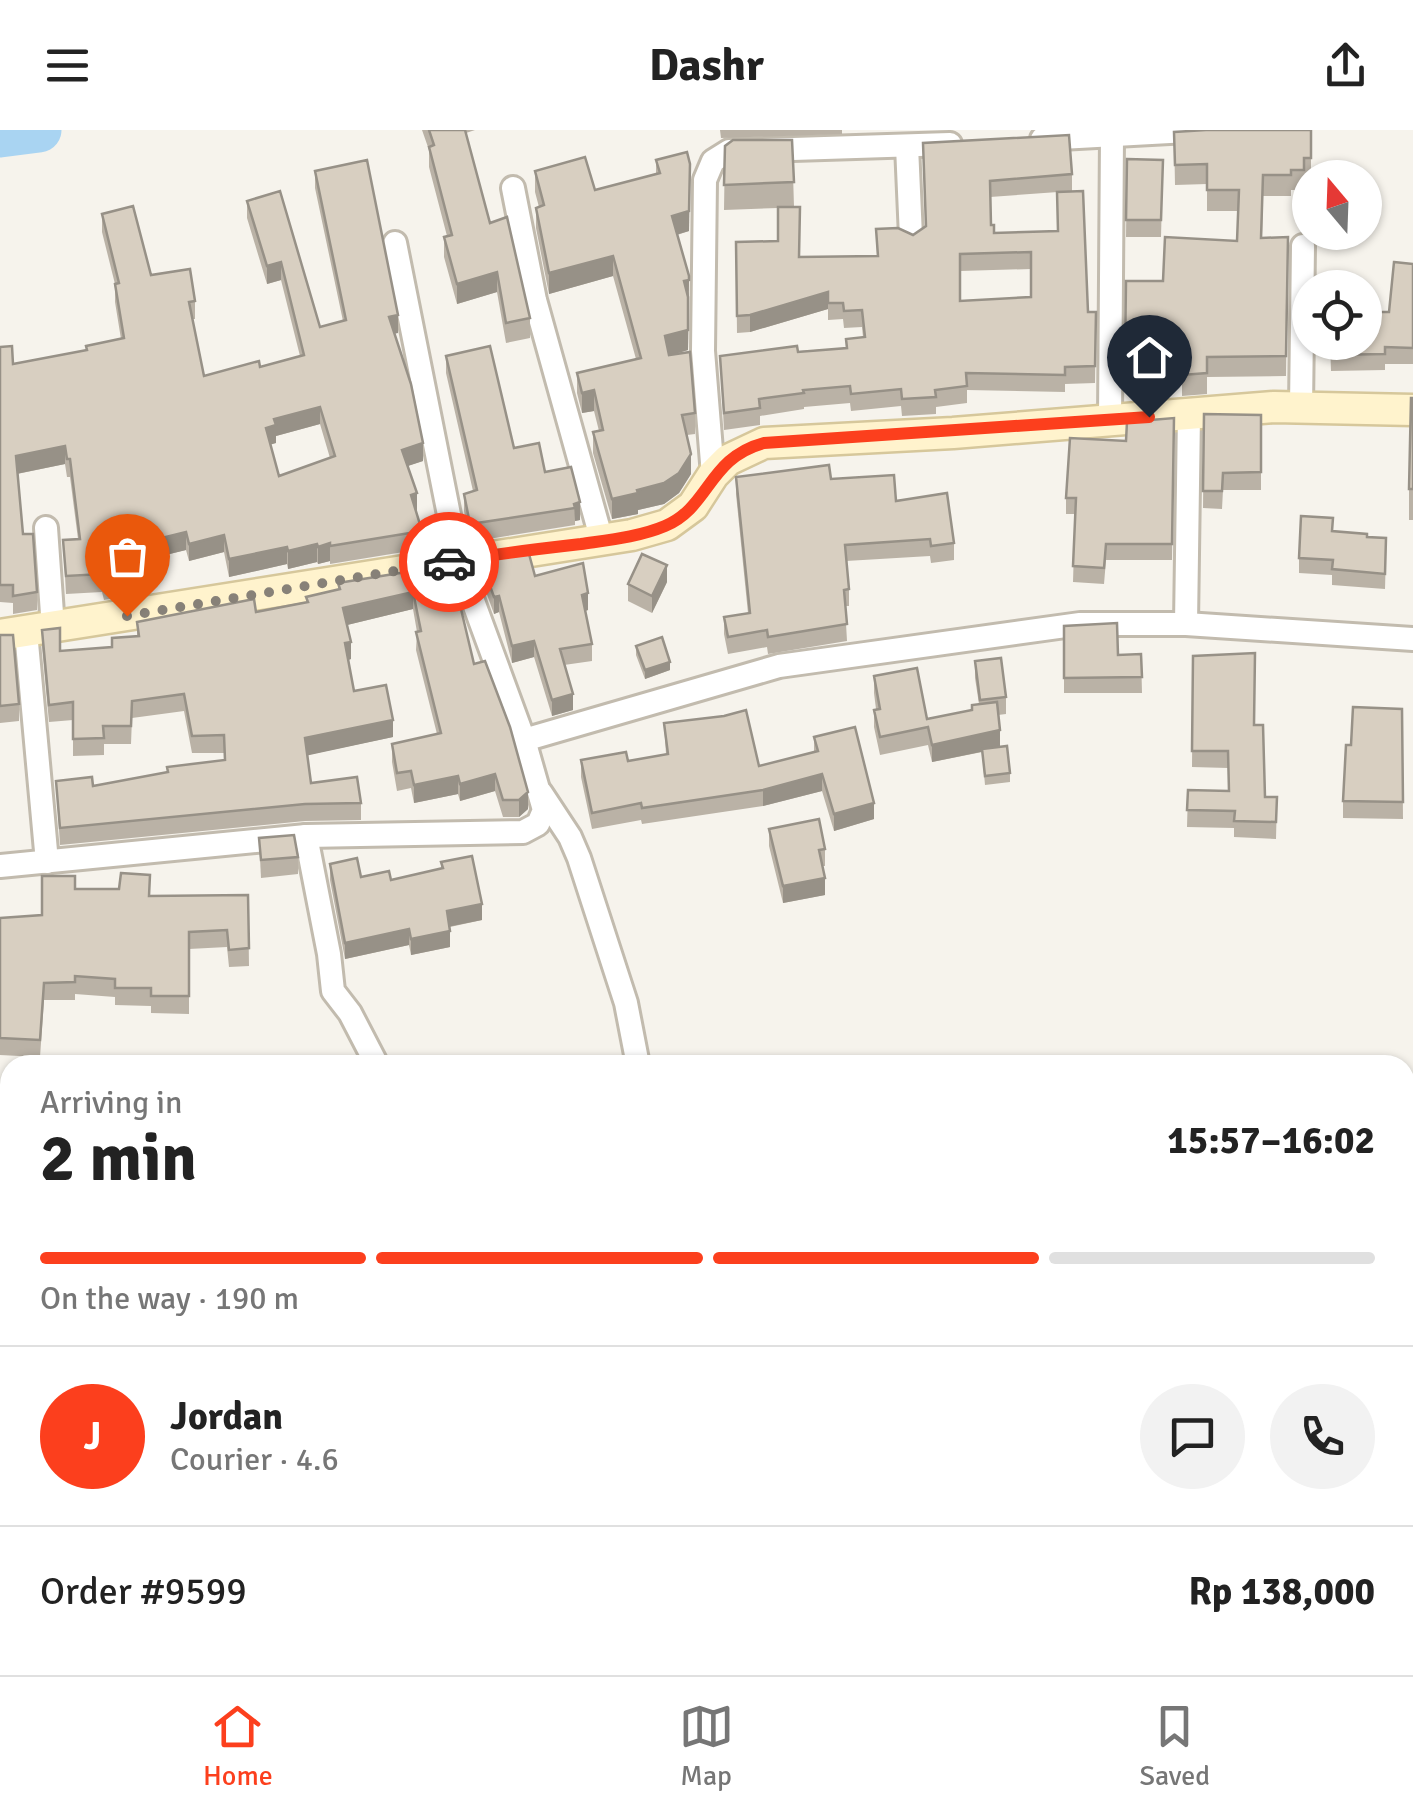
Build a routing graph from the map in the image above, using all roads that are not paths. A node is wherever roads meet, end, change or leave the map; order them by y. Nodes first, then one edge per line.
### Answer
1 (1206, 130) edge
2 (1112, 136) junction
3 (1019, 140) edge
4 (982, 142) edge
5 (907, 146) junction
6 (513, 188) dead end
7 (911, 236) edge
8 (395, 243) dead end
9 (1303, 250) edge
10 (1302, 408) junction
11 (1413, 410) edge
12 (1189, 414) junction
13 (1110, 420) junction
14 (713, 476) junction
15 (46, 528) dead end
16 (602, 541) junction
17 (458, 560) junction
18 (1186, 624) junction
19 (26, 632) edge
20 (1413, 639) edge
21 (524, 740) junction
22 (537, 787) junction
23 (306, 836) junction
24 (47, 862) junction
25 (0, 866) edge
26 (372, 1055) edge
27 (636, 1055) edge

1 - 2 street
2 - 3 street
2 - 13 street
4 - 5 street
5 - 7 street
5 - 14 street
6 - 16 street
8 - 17 street
9 - 10 street
10 - 11 street
10 - 12 street
12 - 13 street
12 - 18 street
13 - 14 street
14 - 16 street
15 - 19 street
16 - 17 street
17 - 19 street
17 - 21 street
18 - 20 street
18 - 21 street
19 - 24 street
21 - 22 street
22 - 23 street
22 - 27 street
23 - 24 street
23 - 26 street
24 - 25 street

